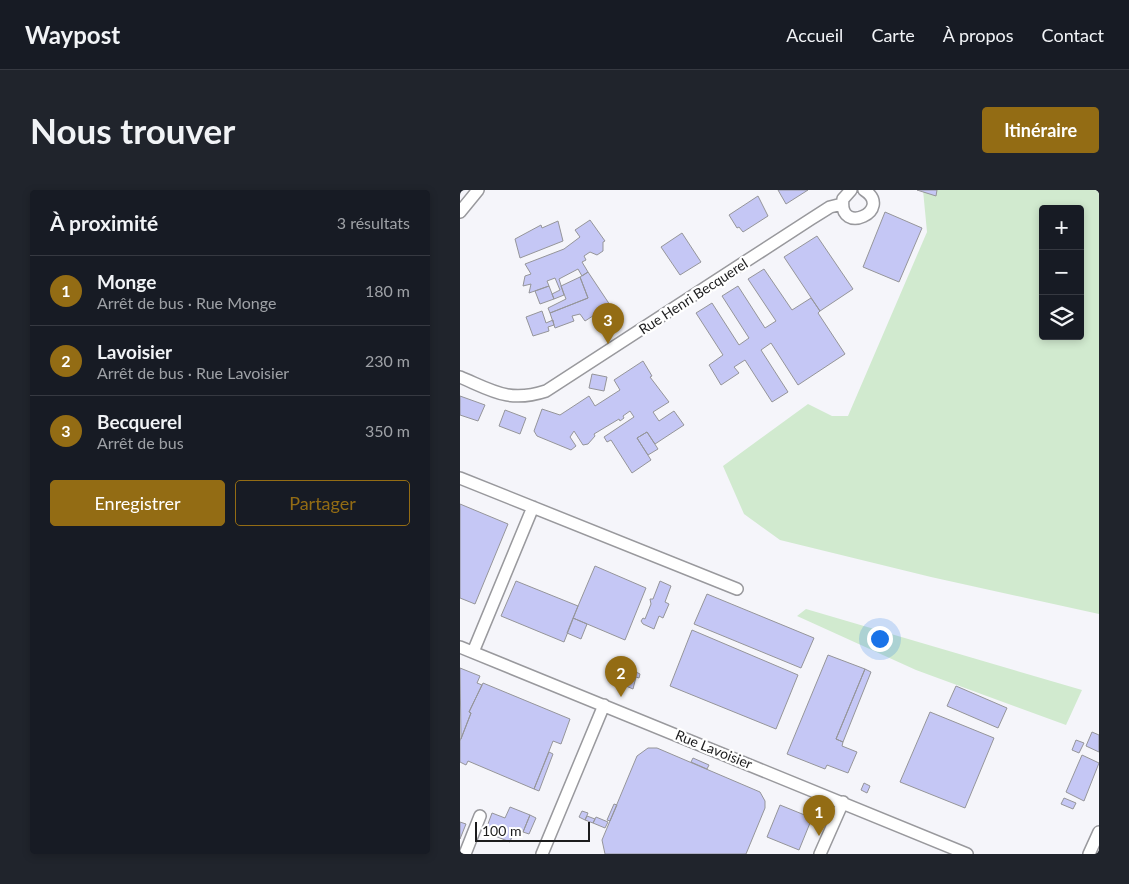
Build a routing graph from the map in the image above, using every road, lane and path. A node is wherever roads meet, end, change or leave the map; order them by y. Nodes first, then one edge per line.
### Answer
1 (478, 190) edge
2 (851, 190) edge
3 (864, 190) edge
4 (842, 204) junction
5 (460, 212) edge
6 (460, 377) edge
7 (460, 478) edge
8 (532, 507) junction
9 (737, 589) dead end
10 (460, 647) edge
11 (473, 652) junction
12 (604, 705) junction
13 (842, 802) junction
14 (480, 816) dead end
15 (1099, 832) edge
16 (465, 854) edge
17 (542, 854) edge
18 (820, 854) edge
19 (967, 854) edge
20 (1088, 854) edge

1 - 5 street
2 - 4 street
3 - 4 street
4 - 6 street, Rue Henri Becquerel
7 - 8 street
8 - 9 street
8 - 11 street
10 - 11 street, Rue Lavoisier
11 - 12 street, Rue Lavoisier
12 - 13 street, Rue Lavoisier
12 - 17 street
13 - 18 street
13 - 19 street, Rue Lavoisier
14 - 16 street
15 - 20 street

